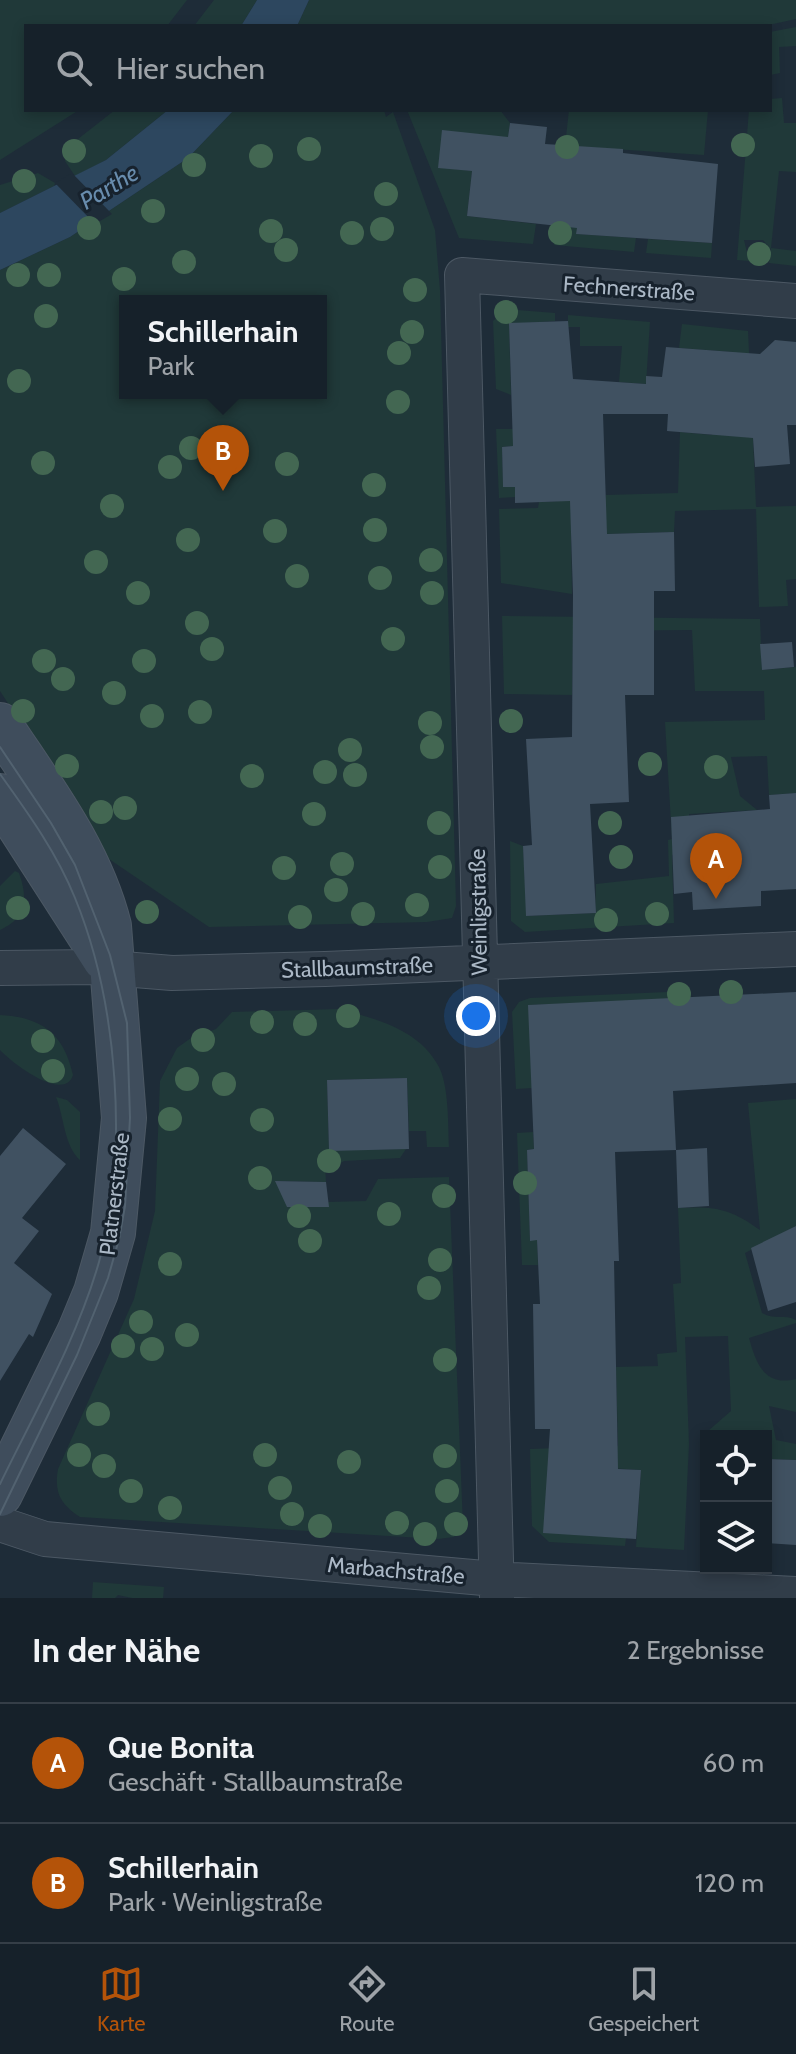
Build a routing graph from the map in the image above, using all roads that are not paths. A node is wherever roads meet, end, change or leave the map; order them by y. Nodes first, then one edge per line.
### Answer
1 (462, 275) joint
2 (796, 301) edge
3 (0, 725) edge
4 (0, 796) edge
5 (796, 949) edge
6 (480, 962) junction
7 (0, 968) edge
8 (111, 968) junction
9 (0, 1494) edge
10 (0, 1524) edge
11 (496, 1588) edge
12 (796, 1594) edge

1 - 2 street, Fechnerstraße
1 - 6 street, Weinligstraße
3 - 8 main road, Platnerstraße
4 - 8 main road, Platnerstraße
5 - 6 street, Stallbaumstraße
6 - 8 street, Stallbaumstraße
6 - 11 street, Weinligstraße
7 - 8 street, Stallbaumstraße
8 - 9 main road, Platnerstraße
10 - 11 street, Marbachstraße
11 - 12 street, Marbachstraße

